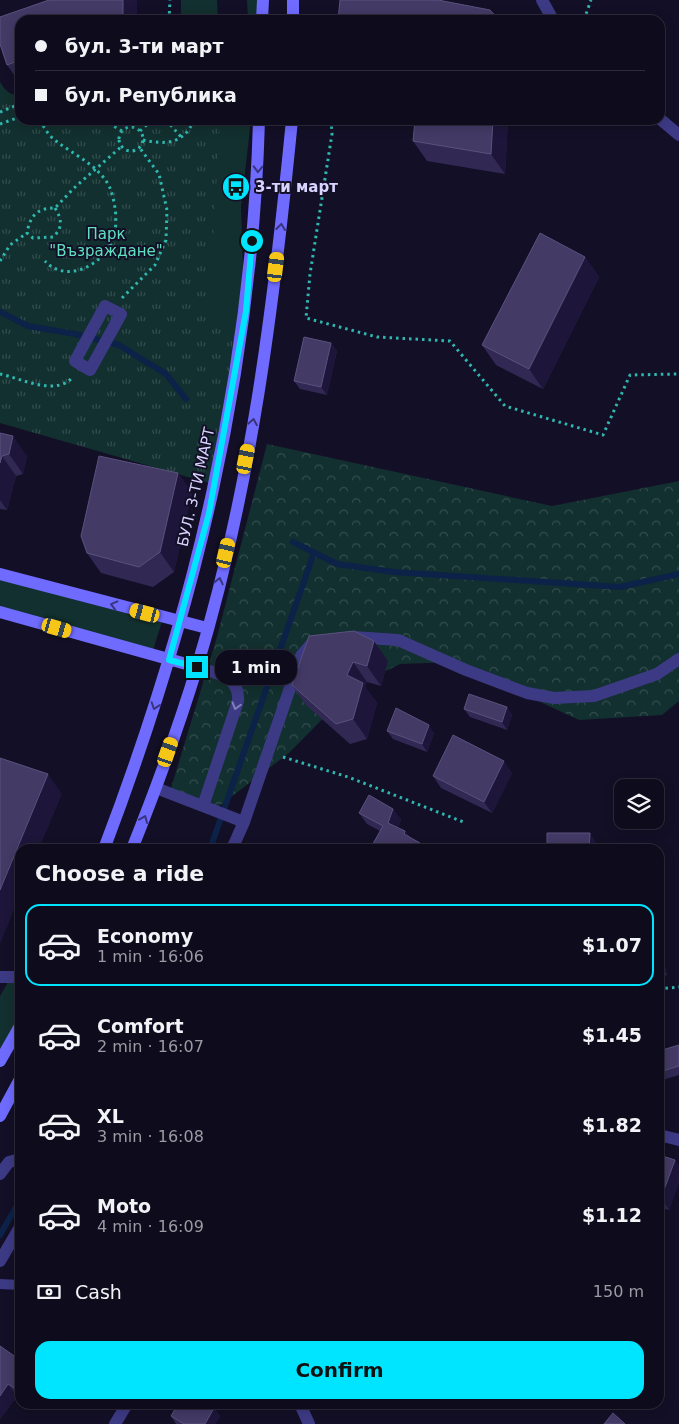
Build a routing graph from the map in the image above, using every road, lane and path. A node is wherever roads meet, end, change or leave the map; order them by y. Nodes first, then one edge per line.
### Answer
1 (170, 0) edge
2 (263, 0) edge
3 (292, 0) edge
4 (542, 0) edge
5 (591, 0) edge
6 (169, 15) edge
7 (262, 15) edge
8 (293, 15) edge
9 (550, 15) edge
10 (586, 15) edge
11 (15, 106) edge
12 (0, 112) edge
13 (15, 119) edge
14 (665, 123) edge
15 (0, 124) edge
16 (44, 125) edge
17 (112, 125) edge
18 (147, 125) edge
19 (170, 125) edge
20 (192, 125) edge
21 (259, 125) edge
22 (291, 125) edge
23 (331, 125) edge
24 (122, 131) junction
25 (140, 131) junction
26 (679, 135) edge
27 (182, 138) junction
28 (143, 140) junction
29 (122, 146) junction
30 (139, 147) junction
31 (94, 169) junction
32 (55, 208) junction
33 (27, 233) junction
34 (0, 261) edge
35 (45, 261) dead end
36 (112, 310) junction
37 (82, 365) junction
38 (0, 374) edge
39 (679, 374) edge
40 (0, 574) edge
41 (0, 612) edge
42 (178, 622) junction
43 (207, 628) junction
44 (344, 637) edge
45 (328, 638) edge
46 (679, 659) edge
47 (169, 660) junction
48 (197, 667) junction
49 (268, 753) junction
50 (156, 788) junction
51 (208, 808) junction
52 (244, 822) junction
53 (466, 823) dead end
54 (106, 844) edge
55 (134, 844) edge
56 (234, 844) edge
57 (0, 977) edge
58 (15, 977) edge
59 (679, 987) edge
60 (664, 988) edge
61 (15, 1035) edge
62 (0, 1061) edge
63 (15, 1089) edge
64 (0, 1116) edge
65 (664, 1136) edge
66 (679, 1140) edge
67 (15, 1160) edge
68 (0, 1174) edge
69 (15, 1236) edge
70 (0, 1261) edge
71 (0, 1284) edge
72 (15, 1285) edge
73 (124, 1409) edge
74 (302, 1409) edge
75 (115, 1424) edge
76 (309, 1424) edge

1 - 6 path
2 - 7 street
3 - 8 street
4 - 9 street
5 - 10 path
11 - 12 path
13 - 15 path
14 - 26 street
16 - 31 path
17 - 24 path
18 - 25 path
19 - 27 path
20 - 27 path
21 -> 42 street, БУЛ. 3-ТИ МАРТ
43 -> 22 street
23 - 39 path
24 - 25 path
24 - 29 path
25 - 28 path
27 - 28 path
28 - 30 path
29 - 30 path
29 - 31 path
30 - 36 path
31 - 32 path
31 - 35 path
32 - 33 path
32 - 33 path
33 - 34 path
36 - 37 street
36 - 37 street
37 - 38 path
42 -> 40 street
41 - 47 street
42 - 43 street
42 - 47 street, БУЛ. 3-ТИ МАРТ
43 - 48 street
44 - 46 street
45 - 49 street
47 - 48 street
47 -> 54 street, БУЛ. 3-ТИ МАРТ
48 - 50 street
48 -> 51 street
49 - 52 street
49 - 53 path
50 - 51 street
55 -> 50 street
51 - 52 street
52 - 56 street
57 - 58 street
59 - 60 path
61 - 62 street
63 - 64 street
65 - 66 street
67 - 68 street
69 - 70 street
71 - 72 lane
73 - 75 street
74 - 76 street

